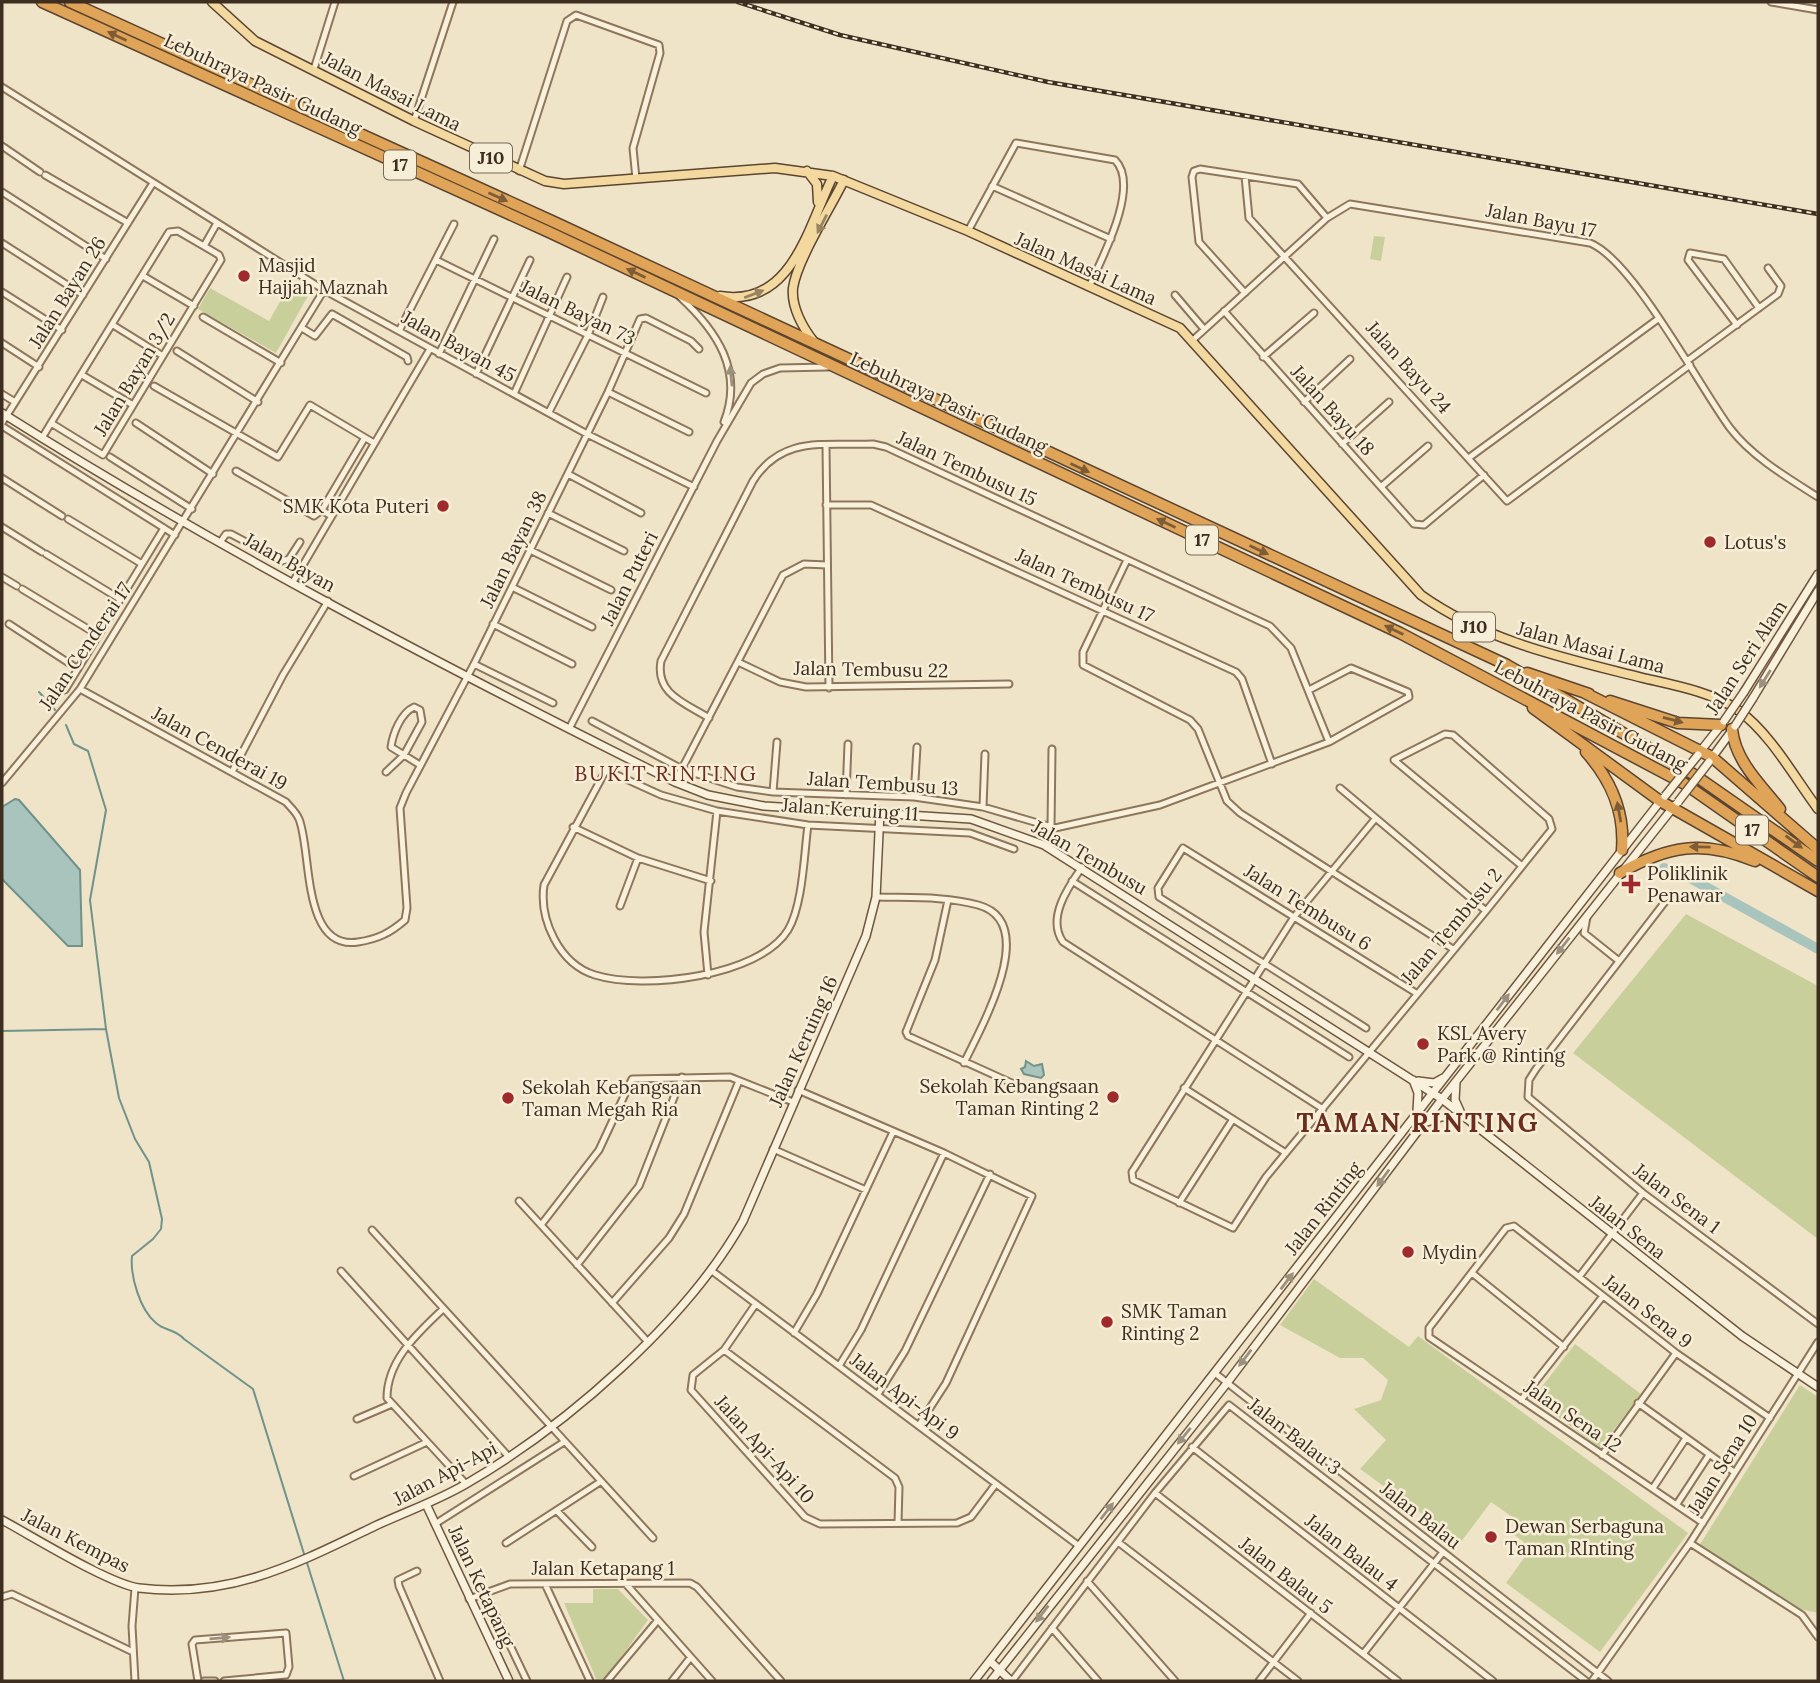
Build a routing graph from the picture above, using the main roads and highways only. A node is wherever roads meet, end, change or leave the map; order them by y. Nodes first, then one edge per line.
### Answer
1 (42, 2) edge
2 (70, 2) edge
3 (212, 2) edge
4 (807, 171) junction
5 (833, 176) junction
6 (844, 180) junction
7 (817, 208) junction
8 (707, 294) junction
9 (818, 348) junction
10 (1507, 665) junction
11 (1511, 693) junction
12 (1585, 693) junction
13 (1723, 723) road end
14 (1559, 726) junction
15 (1734, 728) road end
16 (1818, 809) edge
17 (1792, 825) junction
18 (1818, 849) edge
19 (1622, 850) road end
20 (1818, 861) edge
21 (1620, 873) road end
22 (1788, 874) junction
23 (1818, 877) edge
24 (1818, 891) edge

11 -> 1 highway, Lebuhraya Pasir Gudang / 17
2 -> 8 highway, Lebuhraya Pasir Gudang / 17
3 - 4 main road, Jalan Masai Lama / J10
4 - 5 main road, Jalan Masai Lama / J10
4 - 7 main road
5 - 6 main road, Jalan Masai Lama / J10
5 - 7 main road
6 -> 9 main road
6 - 16 main road, Jalan Masai Lama / J10
8 -> 7 main road
8 - 9 highway, Lebuhraya Pasir Gudang / 17
9 -> 10 highway, Lebuhraya Pasir Gudang / 17
10 - 12 highway
10 -> 20 highway, Lebuhraya Pasir Gudang / 17
11 - 14 highway
11 - 23 highway, Lebuhraya Pasir Gudang / 17
12 -> 13 highway
12 - 17 highway
19 -> 14 highway
14 - 22 highway
15 - 17 highway
17 - 18 highway
22 -> 21 highway
22 - 24 highway

